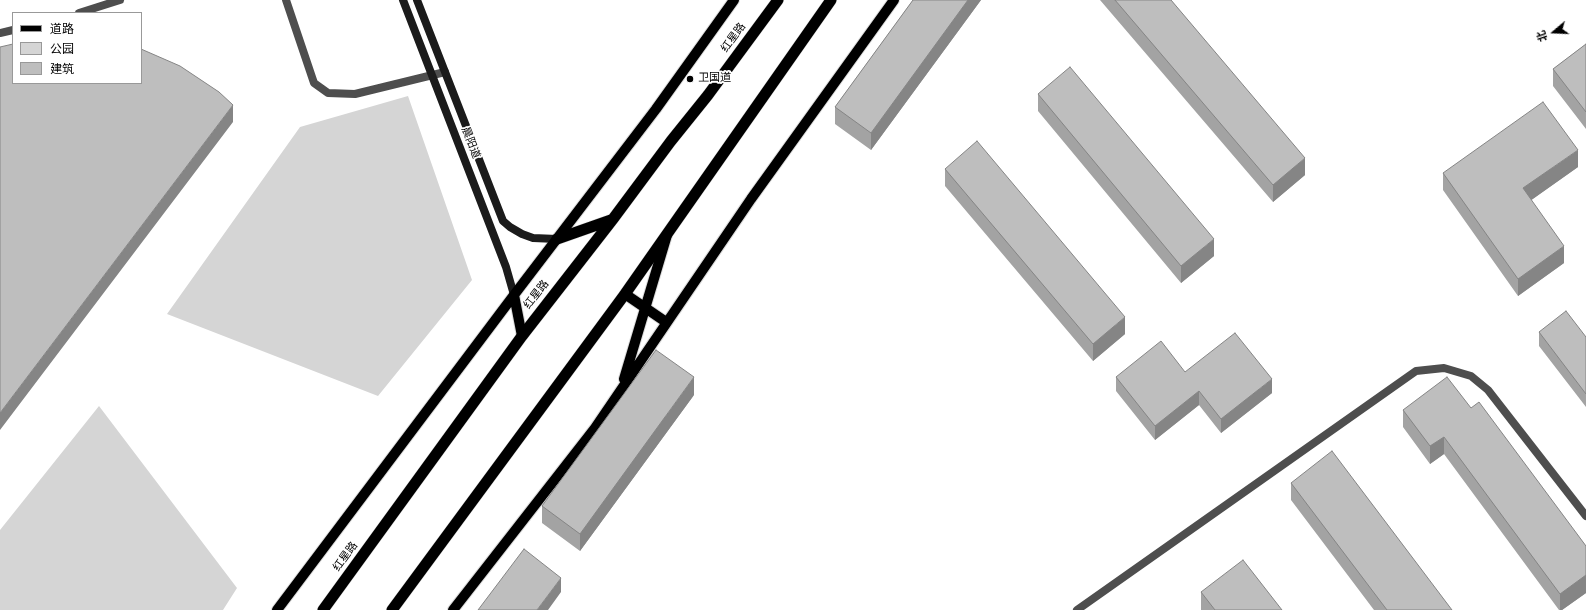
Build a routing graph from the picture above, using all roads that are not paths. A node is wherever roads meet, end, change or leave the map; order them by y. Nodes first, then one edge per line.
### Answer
1 (120, 0) edge
2 (286, 0) edge
3 (404, 0) edge
4 (417, 0) edge
5 (734, 0) edge
6 (778, 0) edge
7 (831, 0) edge
8 (894, 0) edge
9 (82, 12) edge
10 (12, 30) edge
11 (0, 33) edge
12 (445, 72) junction
13 (433, 75) junction
14 (613, 219) junction
15 (669, 232) junction
16 (557, 239) junction
17 (625, 294) junction
18 (514, 295) junction
19 (646, 307) junction
20 (666, 322) junction
21 (522, 336) junction
22 (621, 389) junction
23 (1586, 516) edge
24 (277, 610) edge
25 (323, 610) edge
26 (392, 610) edge
27 (453, 610) edge
28 (1077, 610) edge

1 - 9 street
2 - 13 street
3 - 13 main road, 晨阳道
4 - 12 main road, 晨阳道
5 - 16 main road
6 - 14 highway, 红星路
7 - 15 highway
8 - 20 main road
10 - 11 street
12 - 13 street
12 - 16 main road, 晨阳道
13 - 18 main road, 晨阳道
14 - 16 highway
14 - 21 highway, 红星路
15 - 17 highway
15 - 19 main road
16 - 18 main road
17 - 19 main road
17 - 26 highway
18 - 21 main road
18 - 24 main road
19 - 20 main road
19 - 22 main road
20 - 22 main road
21 - 25 highway, 红星路
22 - 27 main road
23 - 28 street

